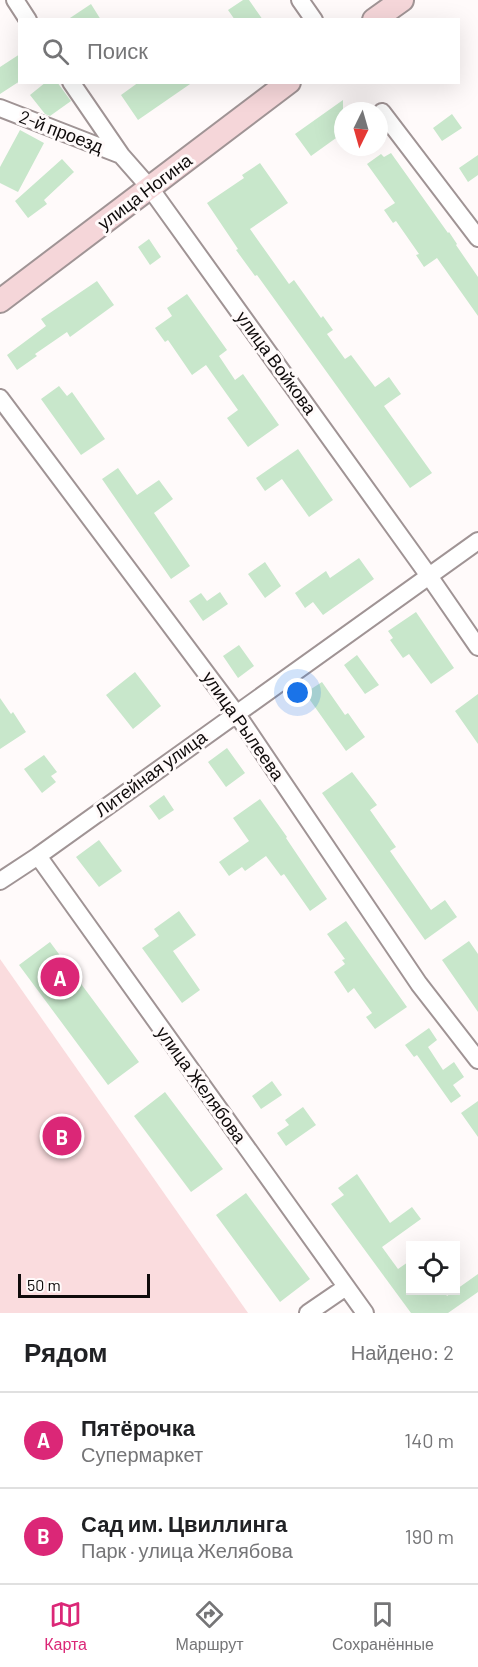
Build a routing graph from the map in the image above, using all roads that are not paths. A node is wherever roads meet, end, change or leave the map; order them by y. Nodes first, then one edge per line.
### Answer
1 (15, 0) edge
2 (300, 0) edge
3 (402, 0) edge
4 (27, 18) edge
5 (313, 18) edge
6 (377, 18) edge
7 (72, 84) edge
8 (286, 84) edge
9 (0, 108) edge
10 (388, 120) edge
11 (121, 155) junction
12 (150, 188) junction
13 (478, 238) edge
14 (0, 301) edge
15 (0, 398) edge
16 (478, 541) edge
17 (429, 576) junction
18 (478, 646) edge
19 (236, 713) junction
20 (38, 856) junction
21 (0, 881) edge
22 (478, 1060) edge
23 (346, 1287) junction
24 (308, 1313) edge
25 (365, 1313) edge

1 - 4 street
2 - 5 street
3 - 6 street
7 - 11 street, улица Войкова
8 - 12 street, улица Ногина
9 - 11 street, 2-й проезд
10 - 13 street
11 - 12 street, улица Войкова
12 - 14 street, улица Ногина
12 - 17 street, улица Войкова
15 - 19 street, улица Рылеева
16 - 17 street, Литейная улица
17 - 18 street, улица Войкова
17 - 19 street, Литейная улица
19 - 20 street, Литейная улица
19 - 22 street, улица Рылеева
20 - 21 street, Литейная улица
20 - 23 street, улица Желябова
23 - 24 street
23 - 25 street, улица Желябова

